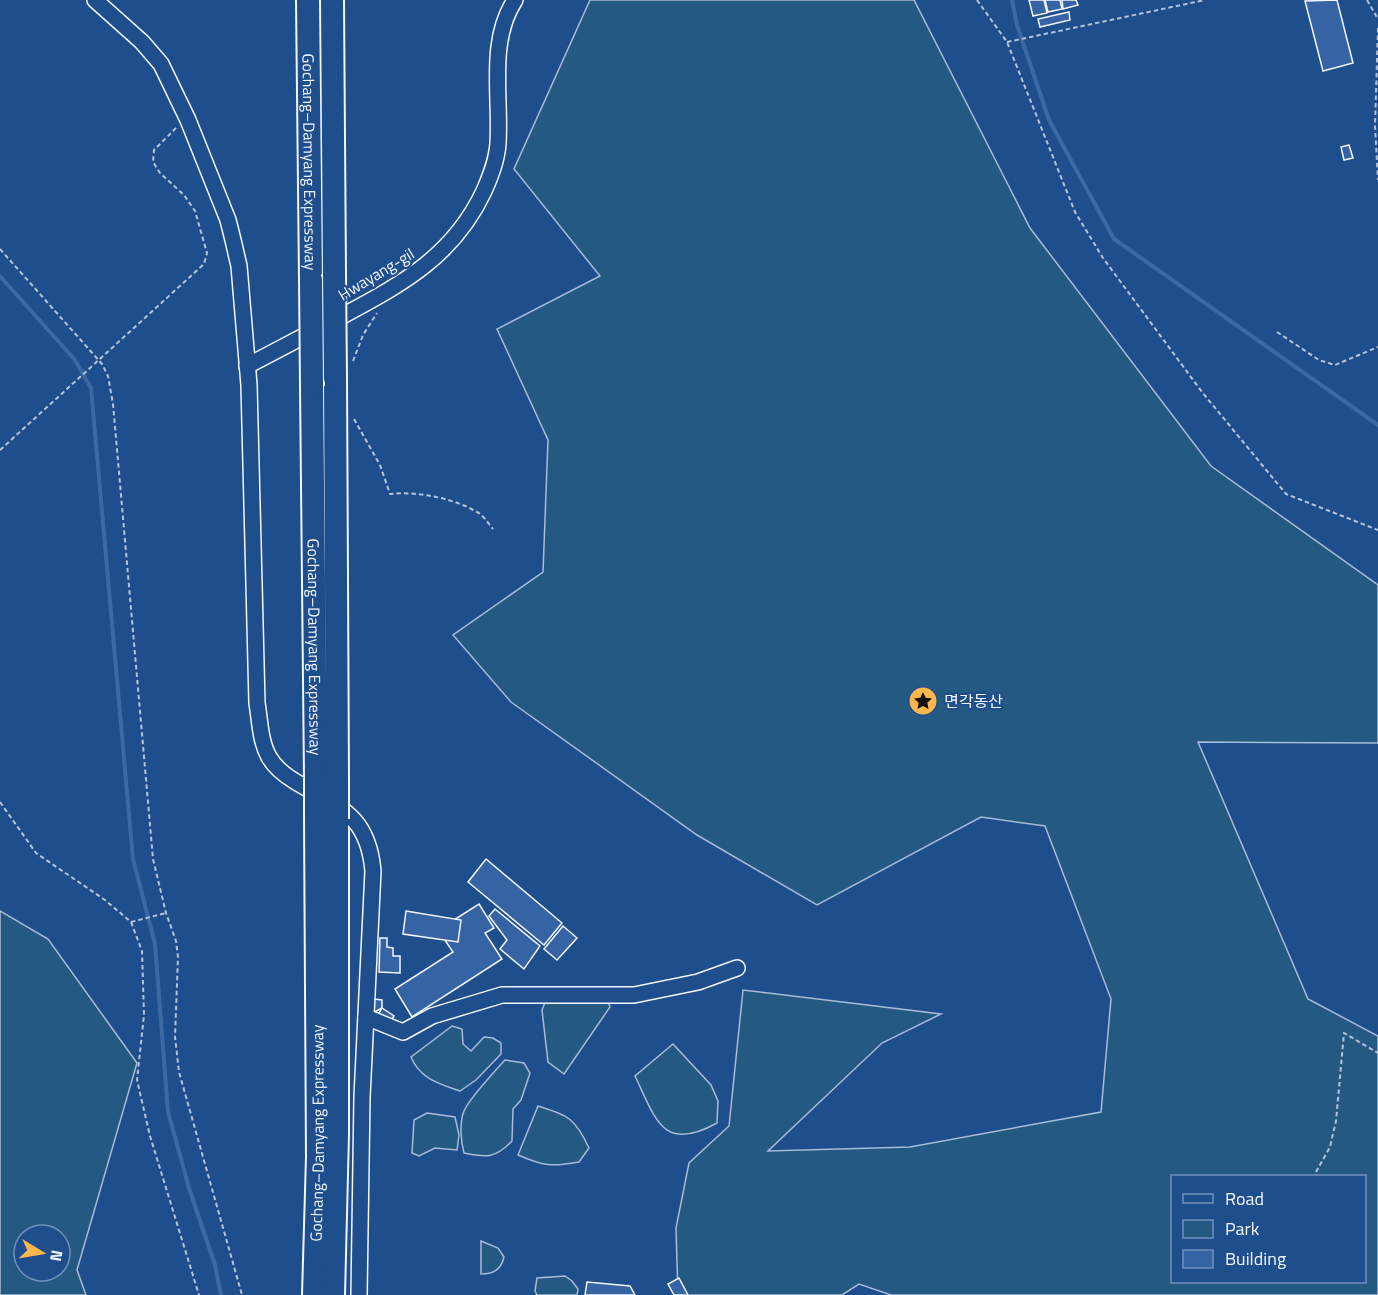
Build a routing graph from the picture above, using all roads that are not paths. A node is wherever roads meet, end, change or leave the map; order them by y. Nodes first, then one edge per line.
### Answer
1 (95, 0) edge
2 (308, 0) edge
3 (332, 0) edge
4 (515, 0) edge
5 (247, 366) junction
6 (327, 779) junction
7 (326, 818) junction
8 (737, 968) dead end
9 (366, 1017) junction
10 (314, 1295) edge
11 (333, 1295) edge
12 (359, 1295) edge

1 - 5 street
2 - 6 highway, Gochang–Damyang Expressway, bridge
3 - 6 highway, Gochang–Damyang Expressway, bridge
4 - 5 street, Hwayang-gil
5 - 9 street
6 - 7 highway, Gochang–Damyang Expressway, bridge
7 - 10 highway, Gochang–Damyang Expressway
7 - 11 highway, Gochang–Damyang Expressway
8 - 9 street
9 - 12 street

